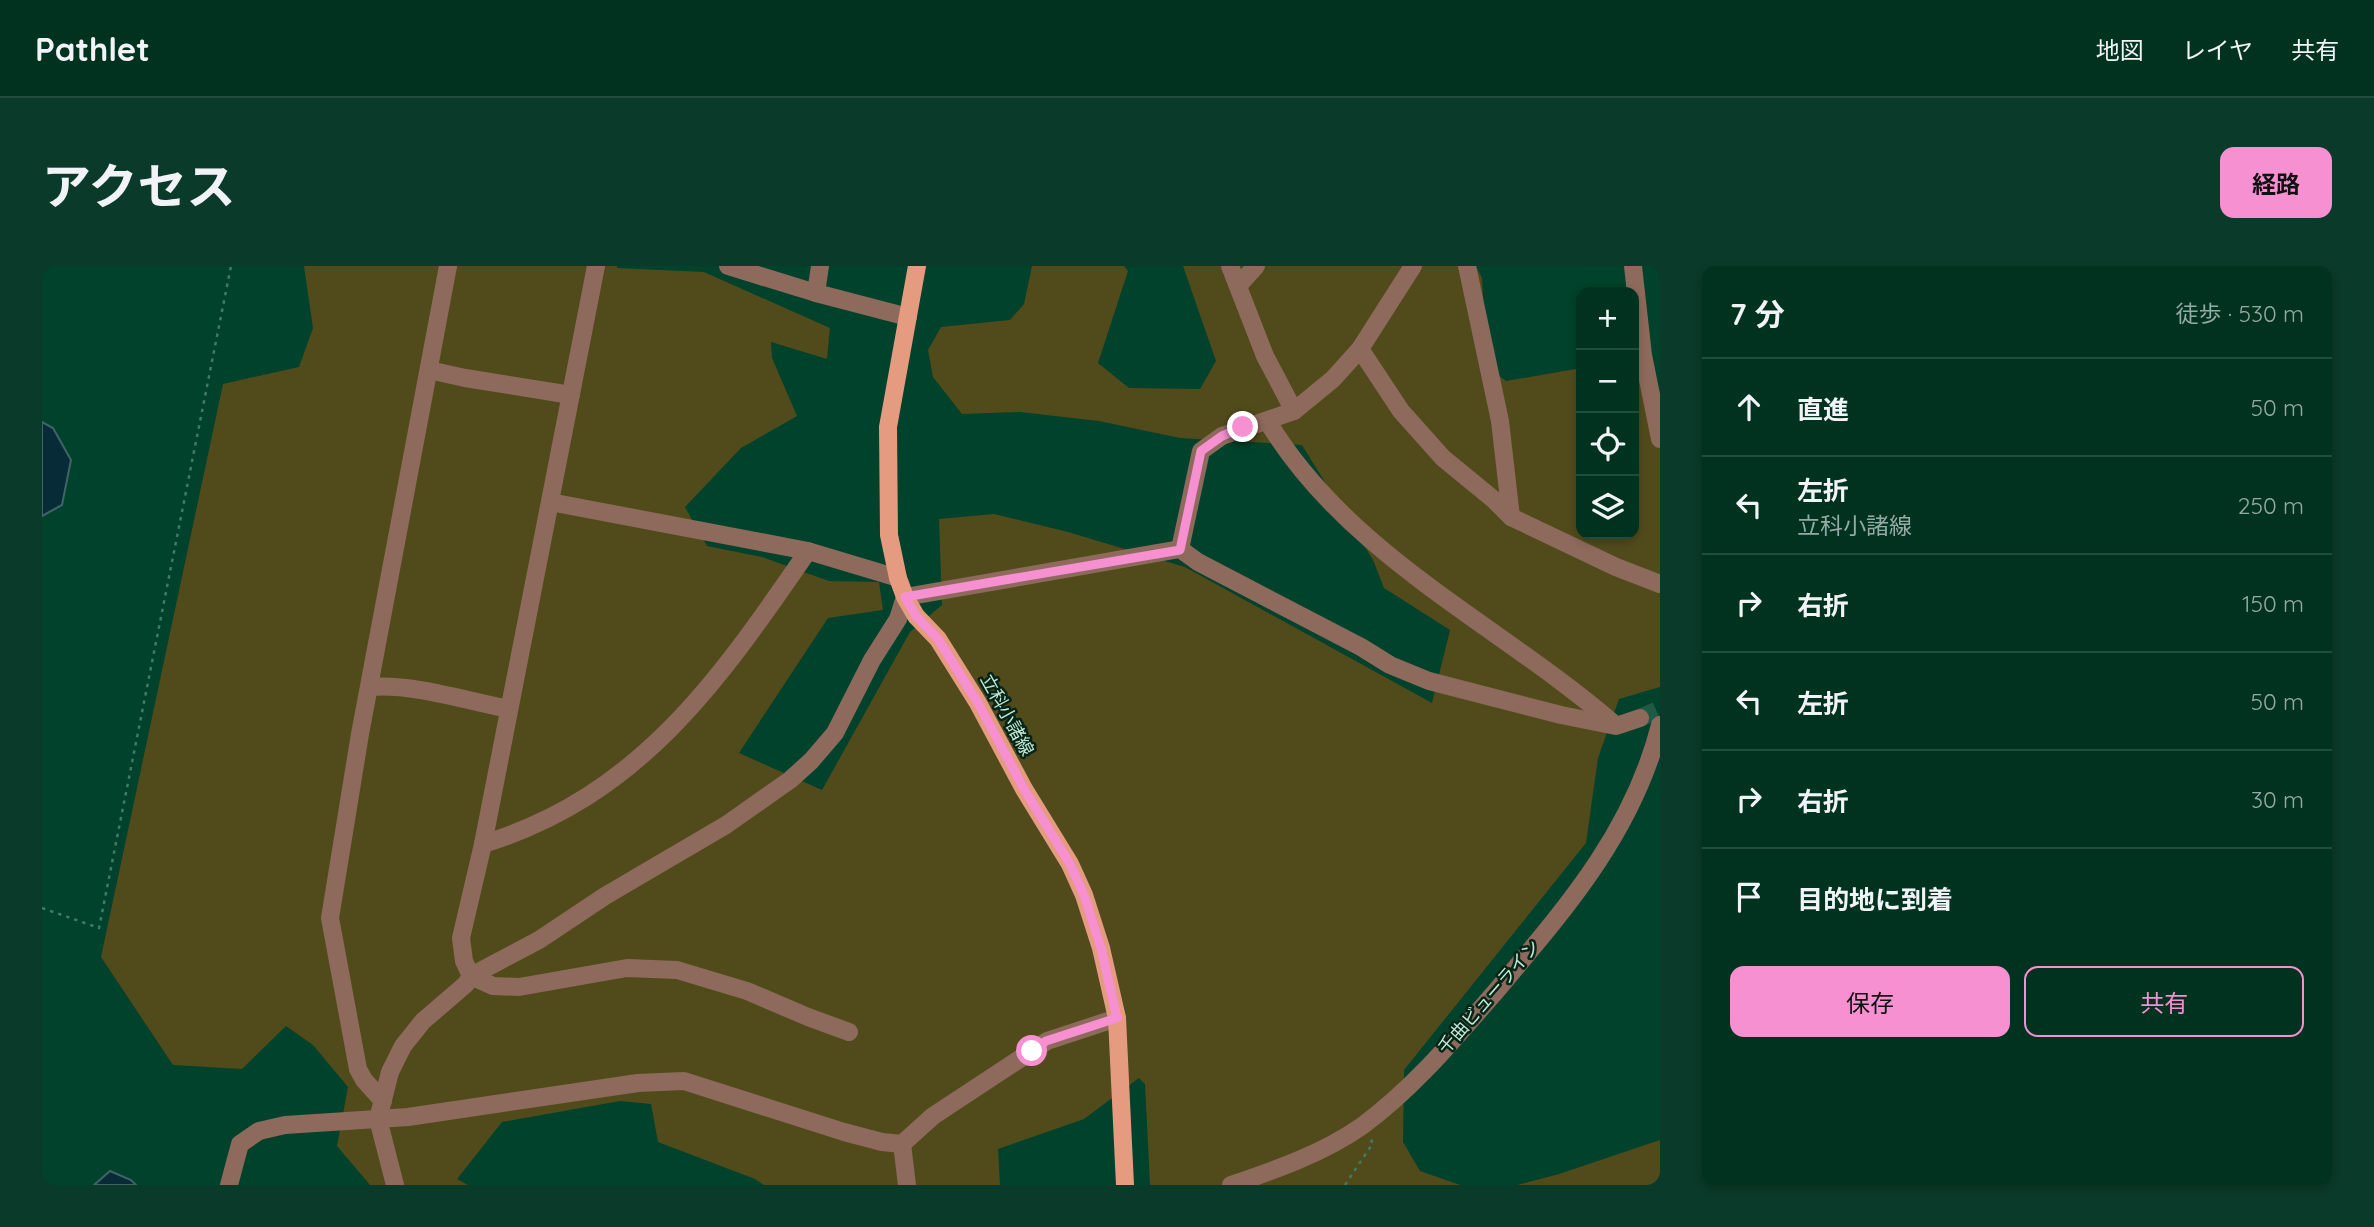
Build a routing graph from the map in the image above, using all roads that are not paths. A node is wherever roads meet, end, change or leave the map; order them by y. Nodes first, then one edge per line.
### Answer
1 (448, 266) edge
2 (596, 266) edge
3 (728, 266) edge
4 (820, 266) edge
5 (917, 266) edge
6 (1230, 266) edge
7 (1256, 266) edge
8 (1413, 266) edge
9 (1467, 266) edge
10 (1633, 266) edge
11 (1238, 286) junction
12 (816, 293) junction
13 (908, 317) junction
14 (1360, 349) junction
15 (429, 370) junction
16 (571, 395) junction
17 (1294, 411) junction
18 (1268, 422) junction
19 (1660, 439) edge
20 (550, 502) junction
21 (1511, 517) junction
22 (1180, 550) junction
23 (808, 551) junction
24 (898, 578) junction
25 (1660, 584) edge
26 (905, 597) junction
27 (370, 687) junction
28 (509, 709) junction
29 (1640, 718) tunnel mouth
30 (1660, 724) edge
31 (1616, 726) junction
32 (483, 844) junction
33 (471, 976) junction
34 (1117, 1018) junction
35 (849, 1032) dead end
36 (381, 1110) junction
37 (901, 1144) junction
38 (229, 1185) edge
39 (395, 1185) edge
40 (907, 1185) edge
41 (1125, 1185) edge
42 (1231, 1185) edge

1 - 15 street
2 - 16 street
3 - 12 street
4 - 12 street
5 - 13 main road, 立科小諸線
6 - 11 street
7 - 11 street
8 - 14 street
9 - 21 street
10 - 19 street
11 - 17 street
12 - 13 street
13 - 24 main road, 立科小諸線
14 - 17 street
14 - 21 street
15 - 16 street
15 - 27 street
16 - 20 street
17 - 18 street
18 - 22 street
18 - 31 street
20 - 23 street
20 - 28 street
21 - 25 street
22 - 26 street
22 - 31 street
23 - 24 street
23 - 32 street
24 - 26 main road, 立科小諸線
26 - 33 street
26 - 34 main road, 立科小諸線
27 - 28 street
27 - 36 street
28 - 32 street
29 - 31 street
30 - 42 street, 千曲ビューライン
32 - 33 street
33 - 35 street
33 - 36 street
34 - 37 street
34 - 41 main road, 立科小諸線
36 - 37 street
36 - 38 street
36 - 39 street
37 - 40 street

